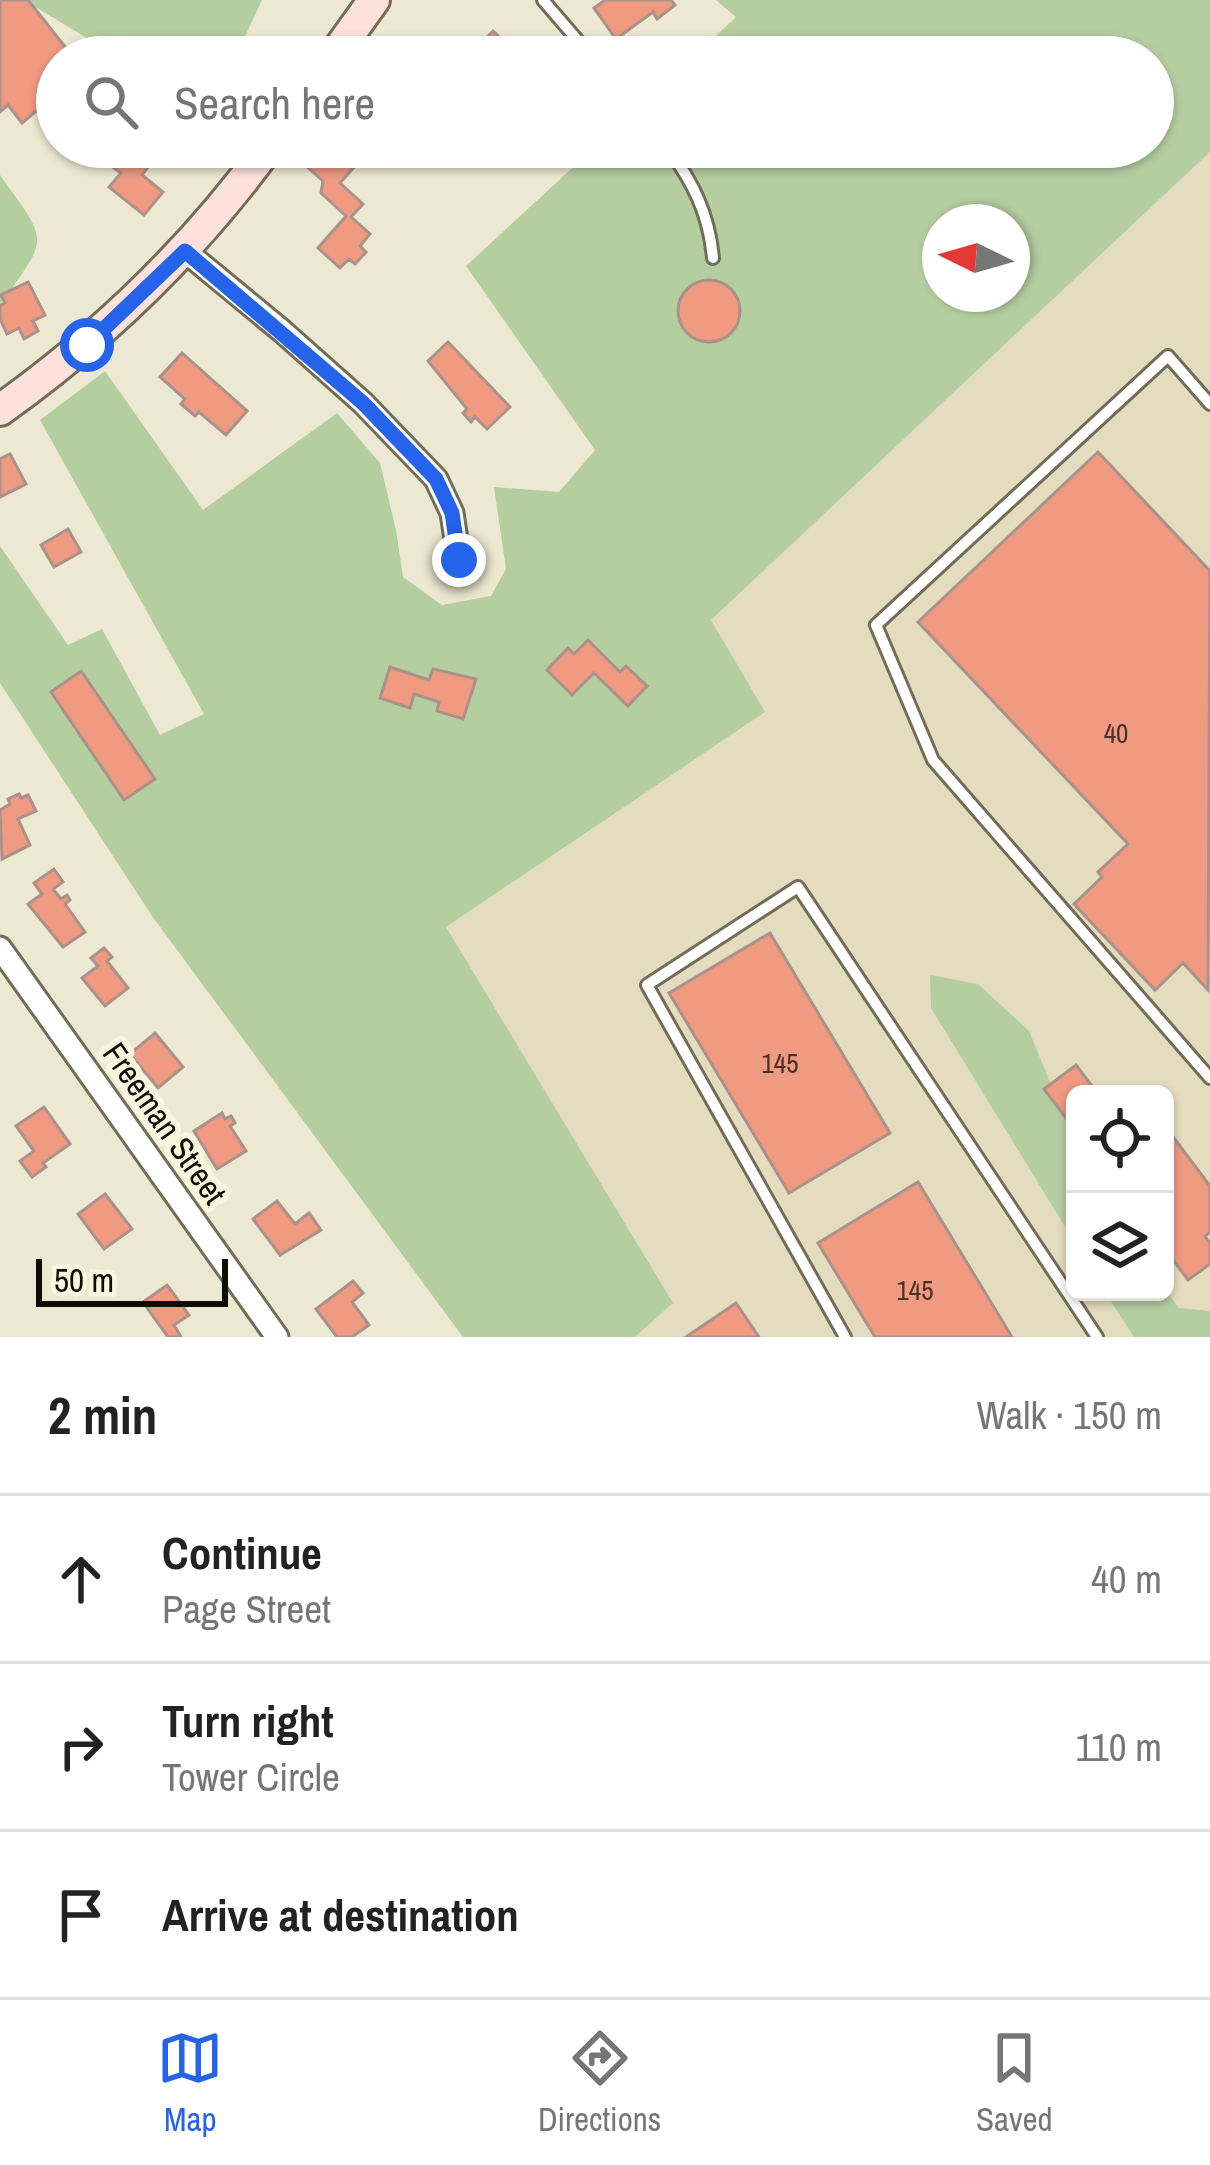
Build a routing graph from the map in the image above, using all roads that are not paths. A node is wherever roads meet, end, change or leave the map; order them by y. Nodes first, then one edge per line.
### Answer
1 (374, 0) edge
2 (543, 0) edge
3 (348, 36) edge
4 (574, 36) edge
5 (251, 168) edge
6 (680, 168) edge
7 (185, 251) junction
8 (712, 258) dead end
9 (1210, 404) edge
10 (0, 410) edge
11 (459, 560) dead end
12 (0, 948) edge
13 (1210, 1078) edge
14 (277, 1337) edge
15 (845, 1337) edge
16 (1097, 1337) edge

1 - 3 main road
2 - 4 lane
5 - 7 main road
6 - 8 lane
7 - 10 main road
7 - 11 street
9 - 13 lane
12 - 14 street, Freeman Street
15 - 16 lane

